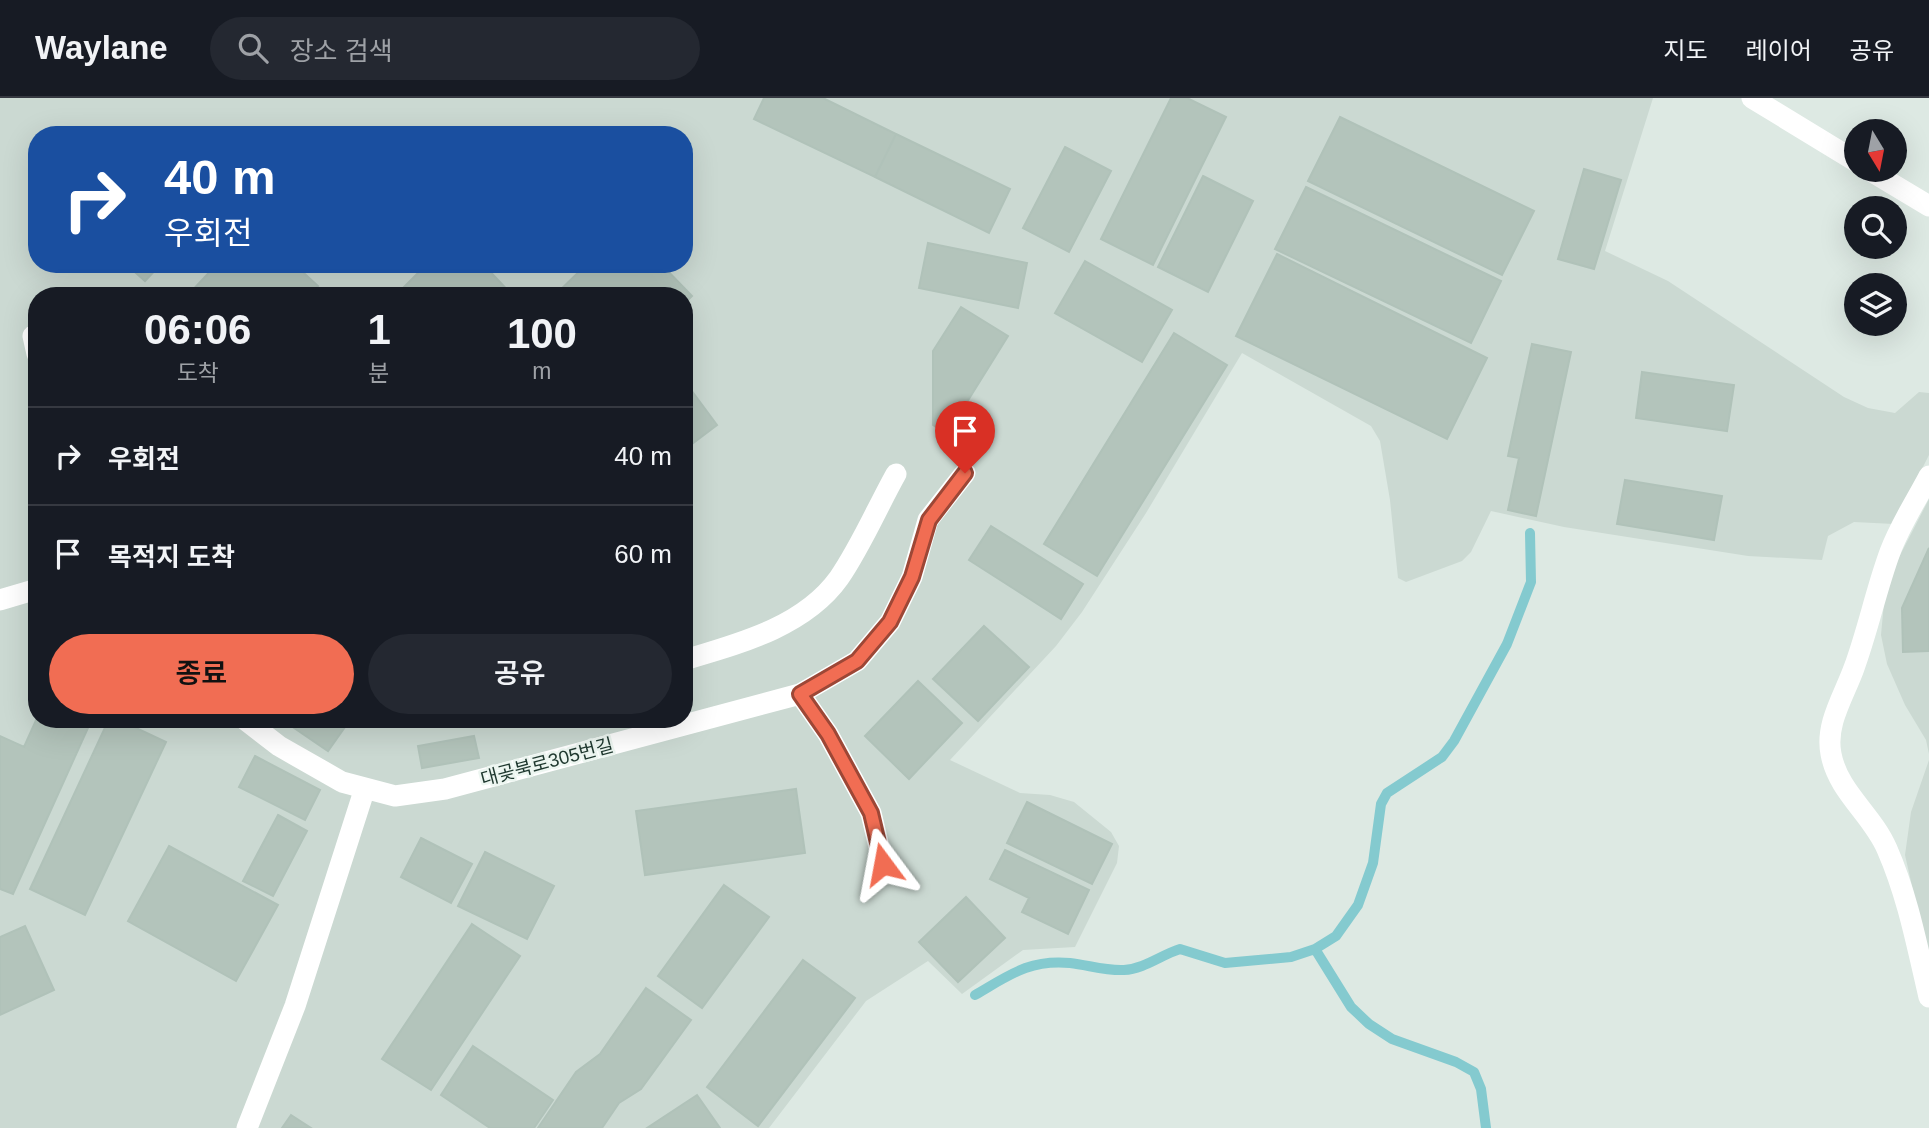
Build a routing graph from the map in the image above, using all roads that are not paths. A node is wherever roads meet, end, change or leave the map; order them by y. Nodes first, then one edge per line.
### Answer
1 (1752, 98) edge
2 (1844, 154) edge
3 (1890, 182) edge
4 (1929, 206) edge
5 (965, 473) dead end
6 (896, 474) dead end
7 (1929, 476) edge
8 (28, 592) edge
9 (0, 600) edge
10 (693, 657) edge
11 (800, 694) junction
12 (693, 723) edge
13 (256, 728) edge
14 (673, 728) edge
15 (365, 788) junction
16 (883, 864) dead end
17 (1929, 997) edge
18 (247, 1128) edge

1 - 2 lane
3 - 4 lane
5 - 11 lane, 대곶북로305번길
6 - 10 lane
7 - 17 lane
8 - 9 lane
11 - 12 lane, 대곶북로305번길
11 - 16 lane
13 - 15 lane, 대곶북로305번길
14 - 15 lane, 대곶북로305번길
15 - 18 lane

